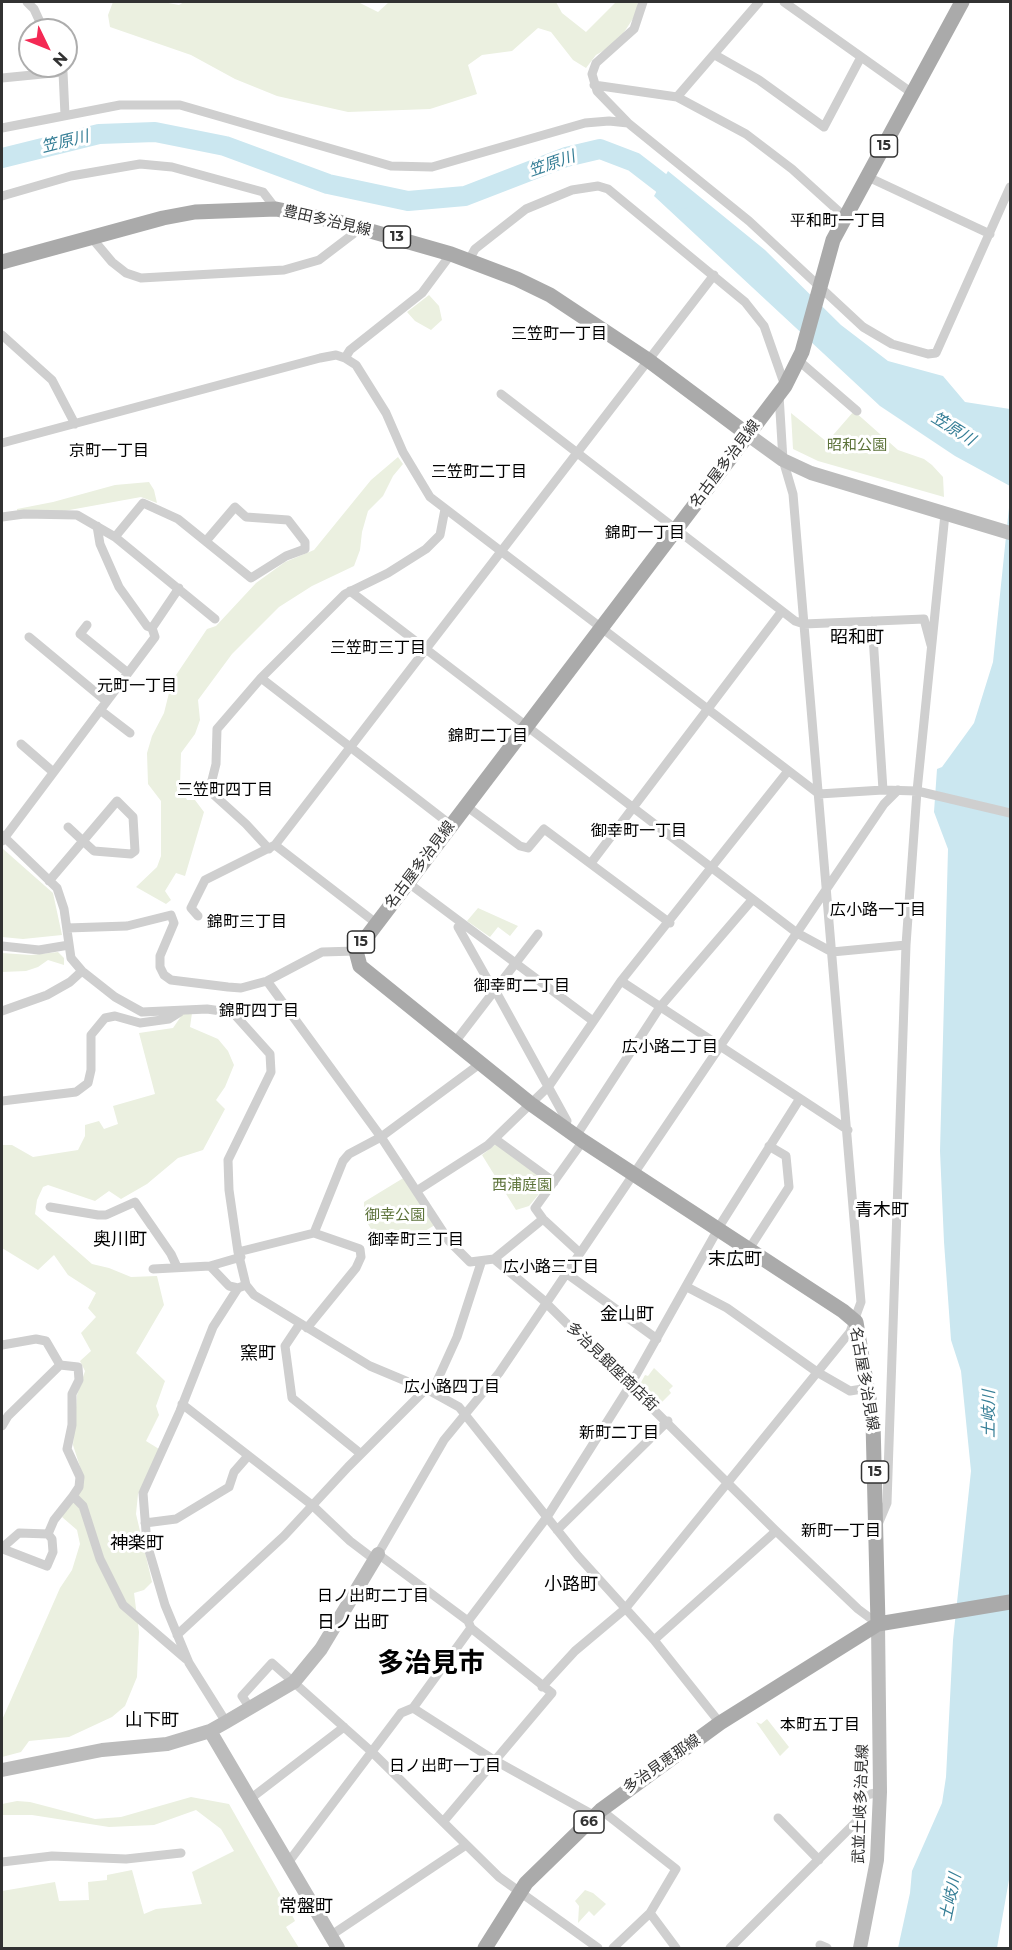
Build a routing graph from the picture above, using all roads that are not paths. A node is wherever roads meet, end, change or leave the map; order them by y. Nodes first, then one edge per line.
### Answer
1 (27, 2) edge
2 (643, 2) edge
3 (759, 2) edge
4 (784, 2) edge
5 (962, 2) edge
6 (38, 18) edge
7 (715, 55) junction
8 (861, 57) junction
9 (2, 78) edge
10 (594, 85) junction
11 (912, 93) junction
12 (677, 98) junction
13 (65, 115) junction
14 (628, 123) junction
15 (2, 128) edge
16 (868, 177) junction
17 (1011, 187) edge
18 (2, 196) edge
19 (276, 209) junction
20 (845, 217) junction
21 (361, 228) junction
22 (990, 234) junction
23 (91, 237) junction
24 (451, 254) junction
25 (469, 260) junction
26 (2, 262) edge
27 (714, 275) junction
28 (820, 292) junction
29 (2, 335) edge
30 (801, 357) junction
31 (345, 358) junction
32 (648, 360) junction
33 (782, 390) junction
34 (501, 394) dead end
35 (857, 411) dead end
36 (75, 424) junction
37 (747, 434) junction
38 (2, 443) edge
39 (578, 452) junction
40 (783, 460) junction
41 (445, 509) junction
42 (950, 515) junction
43 (2, 518) edge
44 (97, 526) junction
45 (676, 529) junction
46 (1011, 533) edge
47 (115, 537) junction
48 (206, 541) junction
49 (501, 551) junction
50 (179, 588) junction
51 (350, 591) junction
52 (782, 611) junction
53 (215, 619) dead end
54 (872, 621) junction
55 (804, 624) junction
56 (87, 625) dead end
57 (152, 628) junction
58 (600, 628) junction
59 (29, 637) dead end
60 (425, 650) junction
61 (933, 654) junction
62 (128, 672) junction
63 (261, 678) junction
64 (106, 701) junction
65 (100, 710) junction
66 (707, 710) junction
67 (525, 727) junction
68 (130, 733) dead end
69 (21, 744) dead end
70 (350, 747) junction
71 (52, 771) junction
72 (788, 771) junction
73 (883, 790) junction
74 (898, 790) junction
75 (917, 791) junction
76 (819, 794) junction
77 (466, 806) junction
78 (632, 808) junction
79 (1011, 813) edge
80 (451, 825) junction
81 (68, 827) dead end
82 (2, 838) edge
83 (83, 841) junction
84 (272, 847) junction
85 (591, 863) junction
86 (712, 869) junction
87 (49, 881) junction
88 (408, 882) junction
89 (826, 890) junction
90 (752, 900) junction
91 (198, 916) dead end
92 (376, 923) junction
93 (670, 923) junction
94 (458, 927) dead end
95 (67, 928) junction
96 (797, 933) junction
97 (538, 934) dead end
98 (69, 945) junction
99 (906, 945) junction
100 (2, 946) edge
101 (356, 951) junction
102 (832, 952) junction
103 (516, 964) junction
104 (82, 970) junction
105 (267, 981) junction
106 (621, 981) junction
107 (495, 991) junction
108 (660, 1007) junction
109 (2, 1011) edge
110 (182, 1011) junction
111 (593, 1021) junction
112 (455, 1042) junction
113 (720, 1048) junction
114 (481, 1063) junction
115 (549, 1086) junction
116 (800, 1100) junction
117 (2, 1101) edge
118 (531, 1104) junction
119 (567, 1121) dead end
120 (848, 1130) junction
121 (381, 1137) junction
122 (495, 1139) junction
123 (580, 1139) junction
124 (770, 1146) junction
125 (635, 1174) junction
126 (554, 1182) junction
127 (418, 1190) junction
128 (50, 1207) dead end
129 (543, 1219) junction
130 (719, 1230) junction
131 (314, 1233) junction
132 (748, 1249) junction
133 (580, 1253) junction
134 (239, 1254) junction
135 (494, 1259) junction
136 (481, 1263) junction
137 (210, 1266) junction
138 (177, 1267) junction
139 (153, 1269) dead end
140 (566, 1273) junction
141 (242, 1287) junction
142 (687, 1287) junction
143 (546, 1303) junction
144 (856, 1322) junction
145 (303, 1327) junction
146 (657, 1339) junction
147 (2, 1345) edge
148 (60, 1365) junction
149 (817, 1372) junction
150 (631, 1384) junction
151 (868, 1388) junction
152 (429, 1391) junction
153 (182, 1404) junction
154 (465, 1414) junction
155 (5, 1415) edge
156 (668, 1422) junction
157 (2, 1426) edge
158 (361, 1454) junction
159 (248, 1456) junction
160 (727, 1482) junction
161 (74, 1496) junction
162 (312, 1505) junction
163 (547, 1517) junction
164 (145, 1523) junction
165 (877, 1527) junction
166 (557, 1530) junction
167 (776, 1531) junction
168 (48, 1534) junction
169 (2, 1548) edge
170 (377, 1557) junction
171 (1011, 1602) edge
172 (625, 1609) junction
173 (469, 1624) junction
174 (878, 1624) junction
175 (177, 1635) junction
176 (654, 1640) junction
177 (189, 1663) junction
178 (294, 1682) junction
179 (542, 1687) junction
180 (250, 1708) junction
181 (412, 1708) junction
182 (226, 1722) junction
183 (720, 1723) junction
184 (344, 1727) junction
185 (210, 1731) junction
186 (373, 1753) junction
187 (494, 1760) junction
188 (2, 1770) edge
189 (880, 1792) junction
190 (250, 1799) junction
191 (598, 1813) junction
192 (778, 1818) dead end
193 (443, 1822) junction
194 (466, 1845) junction
195 (181, 1852) dead end
196 (819, 1860) junction
197 (2, 1862) edge
198 (287, 1864) junction
199 (519, 1893) junction
200 (650, 1913) junction
201 (330, 1936) junction
202 (338, 1948) edge
203 (485, 1948) edge
204 (598, 1948) edge
205 (613, 1948) edge
206 (676, 1948) edge
207 (730, 1948) edge
208 (860, 1948) edge

1 - 6 street
2 - 10 street
3 - 7 street
4 - 8 street
5 - 11 main road, 名古屋多治見線 / 15
7 - 8 street
7 - 12 street
8 - 11 street
9 - 13 street
10 - 12 street
10 - 14 street
11 - 16 main road, 名古屋多治見線 / 15
12 - 20 street
13 - 14 street
13 - 15 street
14 - 28 street
16 - 20 main road, 名古屋多治見線 / 15
16 - 22 street
17 - 22 street
18 - 19 street
19 - 21 main road, 豊田多治見線 / 13
19 - 23 main road, 豊田多治見線 / 13
20 - 28 main road, 名古屋多治見線 / 15
21 - 23 street
21 - 24 main road, 豊田多治見線 / 13
22 - 28 street
23 - 26 main road, 豊田多治見線 / 13
24 - 25 main road, 豊田多治見線 / 13
24 - 31 street
25 - 27 street
25 - 32 main road, 豊田多治見線 / 13
27 - 32 street
27 - 33 street
28 - 30 main road, 名古屋多治見線 / 15
29 - 36 street
30 - 33 main road, 名古屋多治見線 / 15
30 - 35 street
31 - 36 street
31 - 41 street
32 - 37 main road, 豊田多治見線 / 13
32 - 39 street
33 - 37 main road, 名古屋多治見線 / 15
33 - 40 street
34 - 39 street
36 - 38 street
37 - 40 street
37 - 45 main road, 名古屋多治見線 / 15
39 - 45 street
39 - 49 street
40 - 42 street
40 - 55 street
41 - 49 street
41 - 51 street
42 - 46 street
42 - 61 street
43 - 44 street
44 - 47 street
44 - 57 street
45 - 52 street
45 - 58 main road, 名古屋多治見線 / 15
47 - 48 street
47 - 50 street
48 - 48 street
49 - 58 street
49 - 60 street
50 - 53 street
50 - 57 street
51 - 60 street
51 - 63 street
52 - 55 street
52 - 66 street
54 - 55 street
54 - 61 street
54 - 73 street
55 - 76 street
56 - 62 street
57 - 62 street
58 - 66 street
58 - 67 main road, 名古屋多治見線 / 15
59 - 64 street
60 - 67 street
60 - 70 street
61 - 75 street
62 - 64 street
63 - 70 street
63 - 84 street
64 - 65 street
65 - 68 street
65 - 71 street
66 - 72 street
66 - 78 street
67 - 77 main road, 名古屋多治見線 / 15
67 - 78 street
69 - 71 street
70 - 80 street
70 - 84 street
71 - 82 street
72 - 76 street
72 - 86 street
73 - 74 street
73 - 76 street
74 - 75 street
74 - 89 street
75 - 79 street
75 - 99 street
76 - 89 street
77 - 80 main road, 名古屋多治見線 / 15
77 - 85 street
78 - 85 street
78 - 86 street
80 - 88 main road, 名古屋多治見線 / 15
81 - 83 street
82 - 87 street
83 - 83 street
83 - 87 street
84 - 91 street
84 - 92 street
85 - 93 street
86 - 90 street
86 - 93 street
87 - 95 street
88 - 92 main road, 名古屋多治見線 / 15
88 - 103 street
89 - 96 street
89 - 102 street
90 - 96 street
90 - 108 street
92 - 101 main road, 名古屋多治見線 / 15
93 - 106 street
94 - 107 street
95 - 98 street
95 - 105 street
96 - 102 street
96 - 113 street
97 - 103 street
98 - 100 street
98 - 104 street
99 - 102 street
99 - 165 street
101 - 105 street
101 - 112 main road, 名古屋多治見線 / 15
102 - 120 street
103 - 107 street
103 - 111 street
104 - 109 street
104 - 110 street
105 - 121 street
106 - 108 street
106 - 111 street
107 - 112 street
107 - 115 street
108 - 113 street
108 - 123 street
110 - 117 street
110 - 134 street
111 - 115 street
112 - 114 main road, 名古屋多治見線 / 15
113 - 116 street
113 - 125 street
114 - 118 main road, 名古屋多治見線 / 15
114 - 121 street
115 - 118 street
115 - 119 street
116 - 120 street
116 - 124 street
118 - 122 street
118 - 123 main road, 名古屋多治見線 / 15
120 - 144 street
121 - 127 street
121 - 131 street
122 - 126 street
122 - 127 street
123 - 125 main road, 名古屋多治見線 / 15
123 - 126 street
124 - 130 street
124 - 132 street
125 - 130 main road, 名古屋多治見線 / 15
125 - 133 street
126 - 129 street
127 - 136 street
128 - 138 street
129 - 133 street
129 - 135 street
130 - 132 main road, 名古屋多治見線 / 15
130 - 142 street
131 - 134 street
131 - 145 street
132 - 144 main road, 名古屋多治見線 / 15
133 - 140 street
134 - 137 street
134 - 141 street
135 - 136 street
135 - 143 street, 多治見銀座商店街
136 - 152 street
137 - 138 street
137 - 141 street
138 - 139 street
140 - 143 street
140 - 146 street
141 - 145 street
141 - 153 street
142 - 146 street
142 - 149 street
143 - 150 street, 多治見銀座商店街
143 - 154 street
144 - 149 street
144 - 151 main road, 名古屋多治見線 / 15
145 - 152 street
145 - 158 street
146 - 150 street
147 - 148 street
148 - 155 street
148 - 161 street
149 - 151 street
149 - 160 street
150 - 156 street, 多治見銀座商店街
150 - 163 street
151 - 165 main road, 名古屋多治見線 / 15
152 - 154 street
152 - 158 street
153 - 159 street
153 - 164 street
154 - 163 street
154 - 170 street
155 - 157 street
156 - 160 street, 多治見銀座商店街
156 - 166 street
158 - 162 street
159 - 162 street
159 - 164 street
160 - 167 street, 多治見銀座商店街
160 - 172 street
161 - 168 street
161 - 177 street
162 - 170 street
162 - 175 street
163 - 166 street
163 - 173 street
164 - 175 street
165 - 174 main road, 名古屋多治見線 / 15
166 - 172 street
167 - 174 street, 多治見銀座商店街
167 - 176 street
168 - 169 street
168 - 169 street
170 - 173 street
170 - 178 street
171 - 174 main road
172 - 176 street
172 - 179 street
173 - 179 street
173 - 181 street
174 - 183 main road, 多治見恵那線 / 66
174 - 189 street, 武並土岐多治見線
175 - 177 street
176 - 183 street
177 - 182 street
178 - 180 street
178 - 180 street
178 - 184 street
179 - 187 street
180 - 182 street
181 - 186 street
181 - 187 street
182 - 185 street
183 - 191 main road, 多治見恵那線 / 66
184 - 186 street
184 - 190 street
185 - 188 street
185 - 190 street
186 - 193 street
186 - 198 street
187 - 191 street
187 - 193 street
189 - 196 street
189 - 208 street, 武並土岐多治見線
190 - 198 street
191 - 199 main road, 多治見恵那線 / 66
191 - 200 street
192 - 196 street
193 - 194 street
194 - 199 street
194 - 201 street
195 - 197 street
196 - 207 street
198 - 201 street
199 - 203 main road, 多治見恵那線 / 66
199 - 204 street
200 - 205 street
200 - 206 street
201 - 202 street

